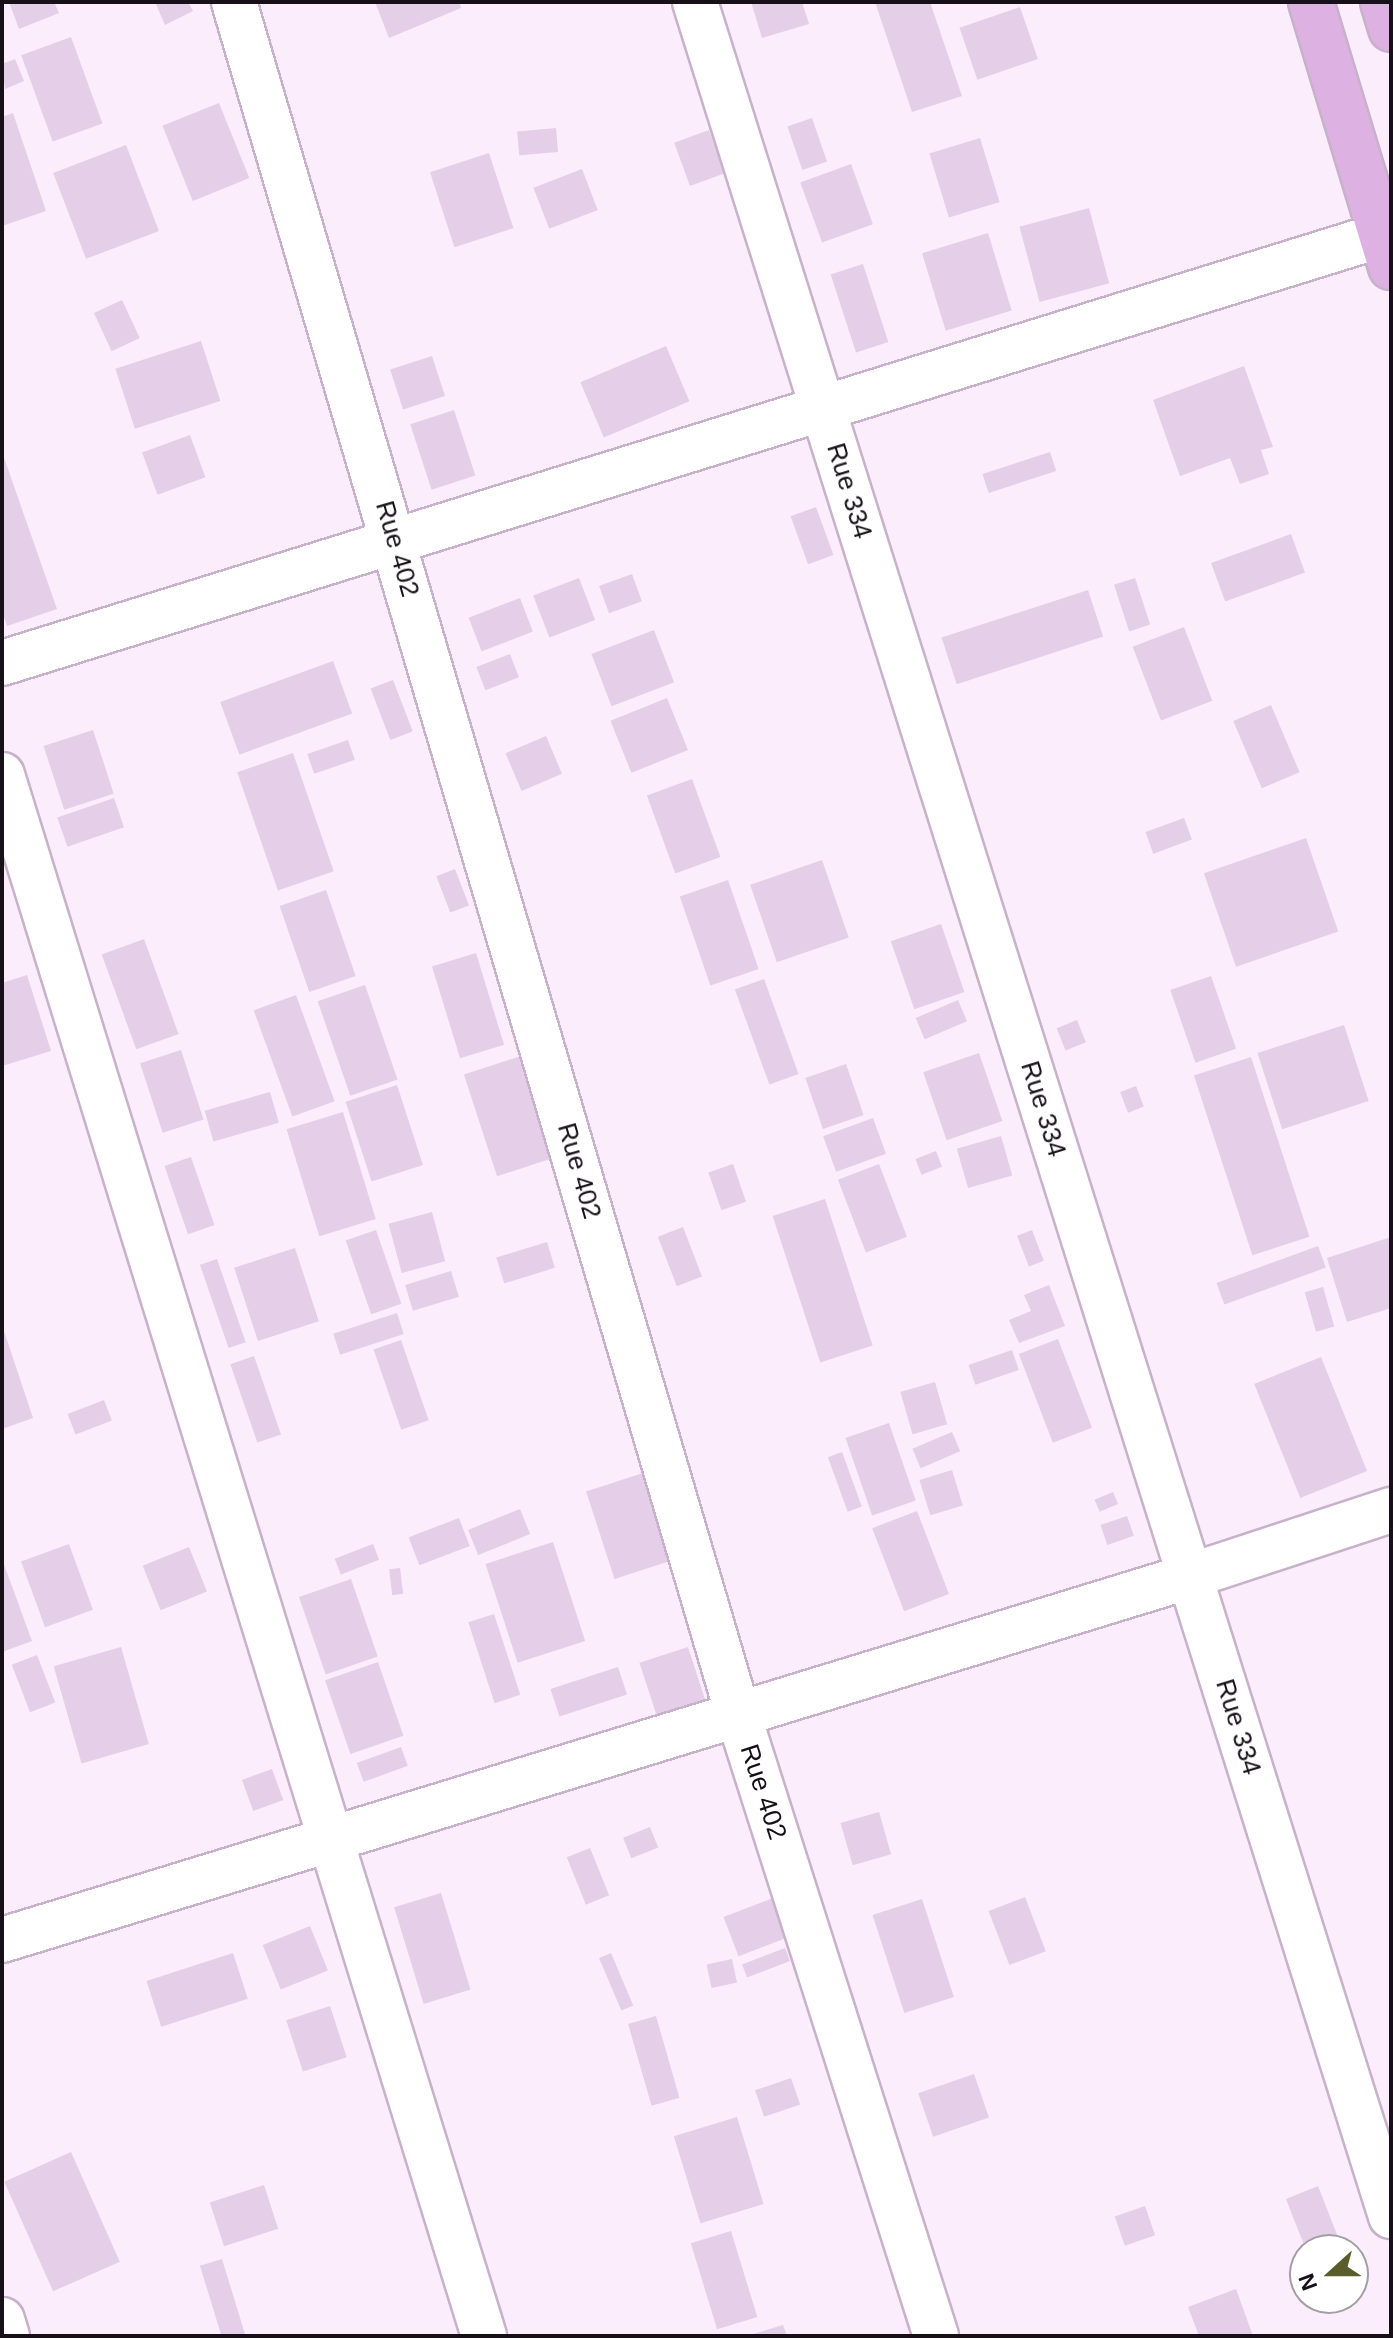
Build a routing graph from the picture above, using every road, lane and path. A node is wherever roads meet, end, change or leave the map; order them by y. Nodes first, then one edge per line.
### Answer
1 (234, 2) edge
2 (695, 2) edge
3 (1311, 2) edge
4 (1383, 2) edge
5 (1391, 29) edge
6 (1386, 251) edge
7 (823, 408) junction
8 (395, 541) junction
9 (2, 663) edge
10 (2, 775) edge
11 (1391, 1510) edge
12 (1190, 1576) junction
13 (738, 1714) junction
14 (330, 1839) junction
15 (2, 1940) edge
16 (1391, 2216) edge
17 (2, 2320) edge
18 (7, 2336) edge
19 (484, 2336) edge
20 (936, 2336) edge

1 - 8 street, Rue 402
2 - 7 street, Rue 334
3 - 6 main road
4 - 5 main road
6 - 7 street
7 - 8 street
7 - 12 street, Rue 334
8 - 9 street
8 - 13 street, Rue 402
10 - 14 street
11 - 12 street
12 - 13 street
12 - 16 street, Rue 334
13 - 14 street
13 - 20 street, Rue 402
14 - 15 street
14 - 19 street
17 - 18 street

